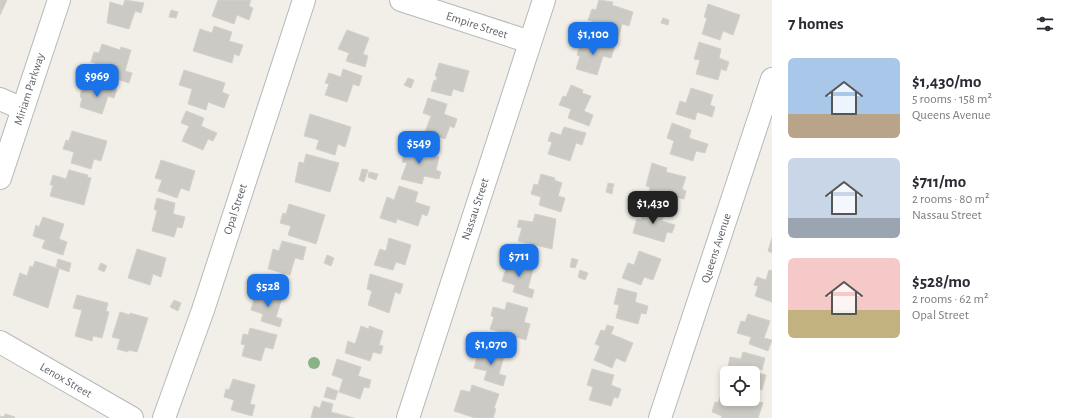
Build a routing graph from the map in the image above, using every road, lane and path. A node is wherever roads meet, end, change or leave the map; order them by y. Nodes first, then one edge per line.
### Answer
1 (59, 0) edge
2 (304, 0) edge
3 (401, 0) edge
4 (544, 0) edge
5 (530, 42) junction
6 (772, 79) edge
7 (0, 99) edge
8 (23, 109) junction
9 (0, 178) edge
10 (0, 342) edge
11 (132, 418) edge
12 (164, 418) edge
13 (408, 418) edge
14 (660, 418) edge

1 - 8 street, Miriam Parkway
2 - 12 street, Opal Street
3 - 5 street, Empire Street
4 - 5 street, Nassau Street
5 - 13 street, Nassau Street
6 - 14 street, Queens Avenue
7 - 8 street
8 - 9 street, Miriam Parkway
10 - 11 street, Lenox Street

